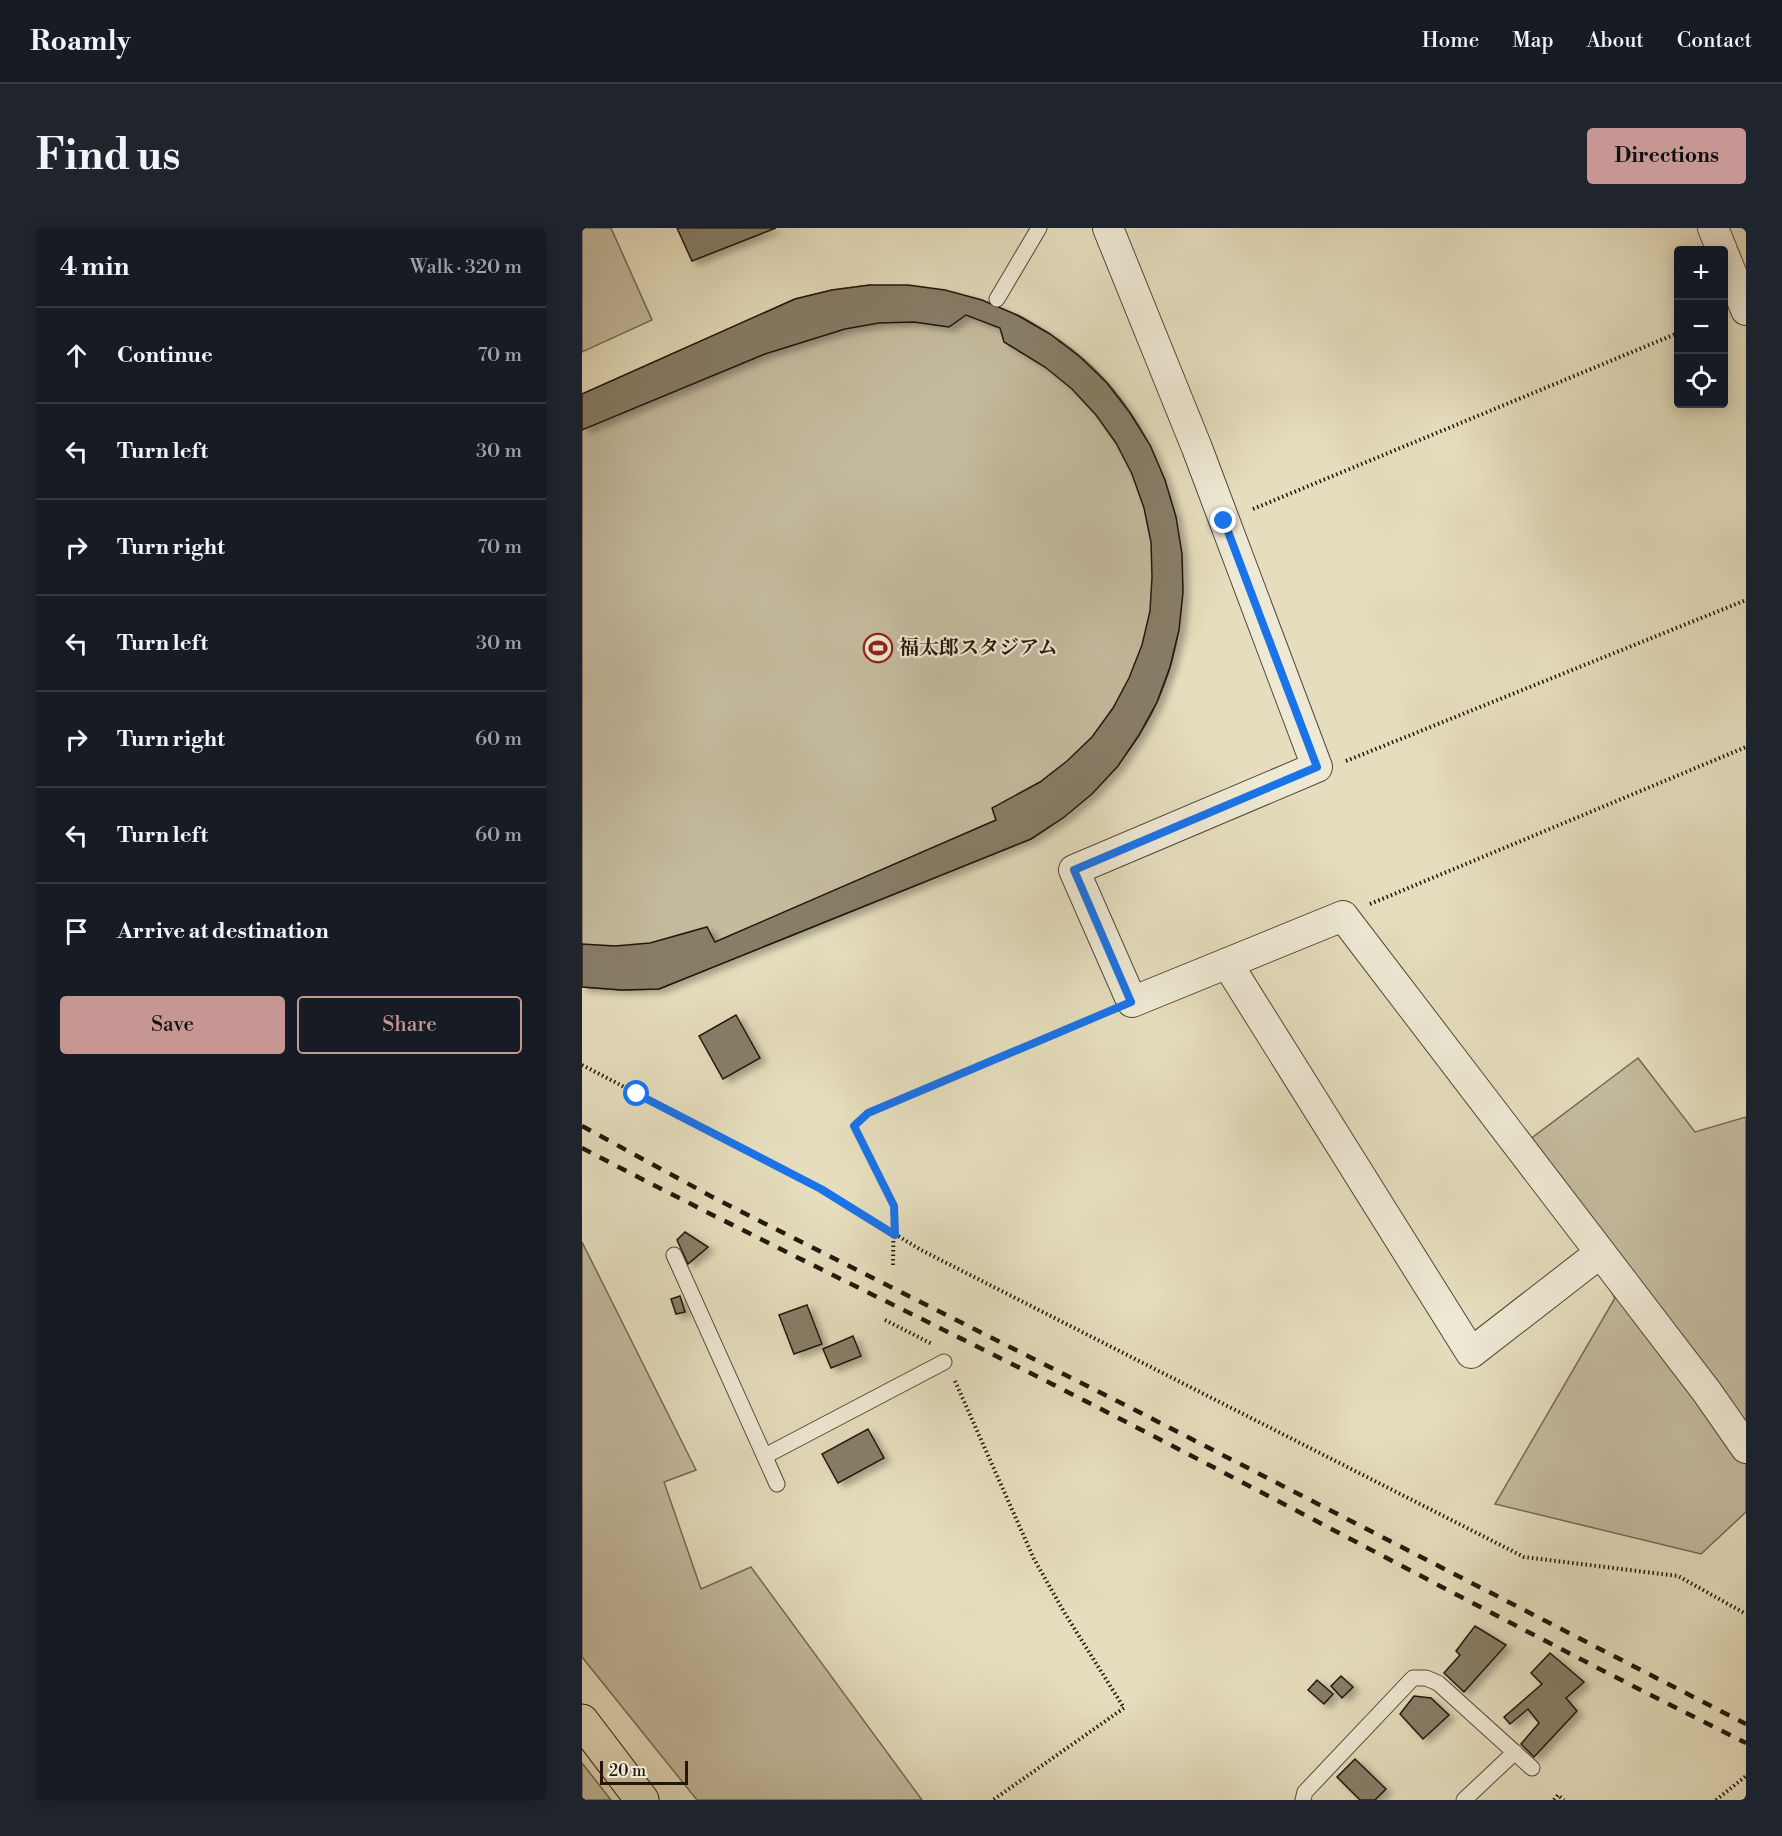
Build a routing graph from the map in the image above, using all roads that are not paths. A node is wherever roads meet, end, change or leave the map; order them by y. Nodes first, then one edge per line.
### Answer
1 (1040, 228) edge
2 (1108, 228) edge
3 (1713, 228) edge
4 (1720, 246) edge
5 (1728, 265) edge
6 (997, 299) dead end
7 (1746, 310) edge
8 (1227, 963) junction
9 (1600, 1253) junction
10 (674, 1255) dead end
11 (944, 1362) road end
12 (1746, 1448) edge
13 (765, 1456) junction
14 (777, 1484) dead end
15 (582, 1721) edge
16 (1515, 1752) junction
17 (1533, 1768) dead end
18 (642, 1800) edge
19 (1303, 1800) edge
20 (1464, 1800) edge

1 - 6 lane
2 - 8 street
3 - 4 street
5 - 7 street
8 - 9 street
8 - 9 street
9 - 12 street
10 - 13 lane
11 - 13 lane
13 - 14 lane
15 - 18 highway
16 - 17 lane
16 - 19 lane
16 - 20 lane

